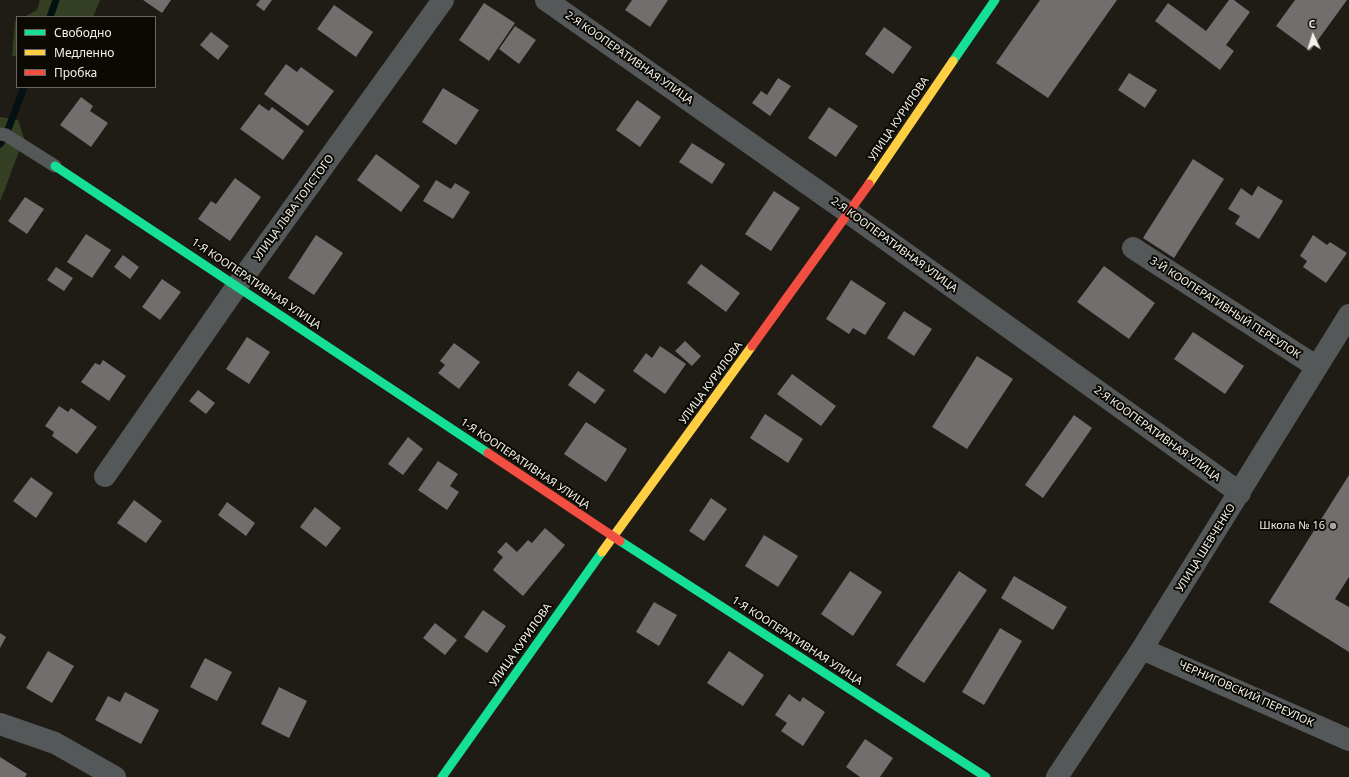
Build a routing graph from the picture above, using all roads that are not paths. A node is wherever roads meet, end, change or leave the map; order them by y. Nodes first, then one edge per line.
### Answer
1 (443, 0) edge
2 (546, 0) edge
3 (995, 0) edge
4 (0, 134) edge
5 (54, 166) joint
6 (849, 212) junction
7 (1133, 248) dead end
8 (237, 286) junction
9 (1349, 315) edge
10 (1317, 367) junction
11 (105, 476) dead end
12 (1240, 493) junction
13 (613, 537) junction
14 (1142, 649) junction
15 (0, 724) edge
16 (1349, 740) edge
17 (115, 777) edge
18 (442, 777) edge
19 (986, 777) edge
20 (1057, 777) edge

1 - 8 street, УЛИЦА ЛЬВА ТОЛСТОГО
2 - 6 street, 2-Я КООПЕРАТИВНАЯ УЛИЦА
3 - 6 street, УЛИЦА КУРИЛОВА
4 - 5 lane
5 - 8 street, 1-Я КООПЕРАТИВНАЯ УЛИЦА
6 - 12 street, 2-Я КООПЕРАТИВНАЯ УЛИЦА
6 - 13 street, УЛИЦА КУРИЛОВА
7 - 10 street, 3-Й КООПЕРАТИВНЫЙ ПЕРЕУЛОК
8 - 11 street, УЛИЦА ЛЬВА ТОЛСТОГО
8 - 13 street, 1-Я КООПЕРАТИВНАЯ УЛИЦА
9 - 10 street, УЛИЦА ШЕВЧЕНКО
10 - 12 street, УЛИЦА ШЕВЧЕНКО
12 - 14 street, УЛИЦА ШЕВЧЕНКО
13 - 18 street, УЛИЦА КУРИЛОВА
13 - 19 street, 1-Я КООПЕРАТИВНАЯ УЛИЦА
14 - 16 street, ЧЕРНИГОВСКИЙ ПЕРЕУЛОК
14 - 20 street, УЛИЦА ШЕВЧЕНКО
15 - 17 street

